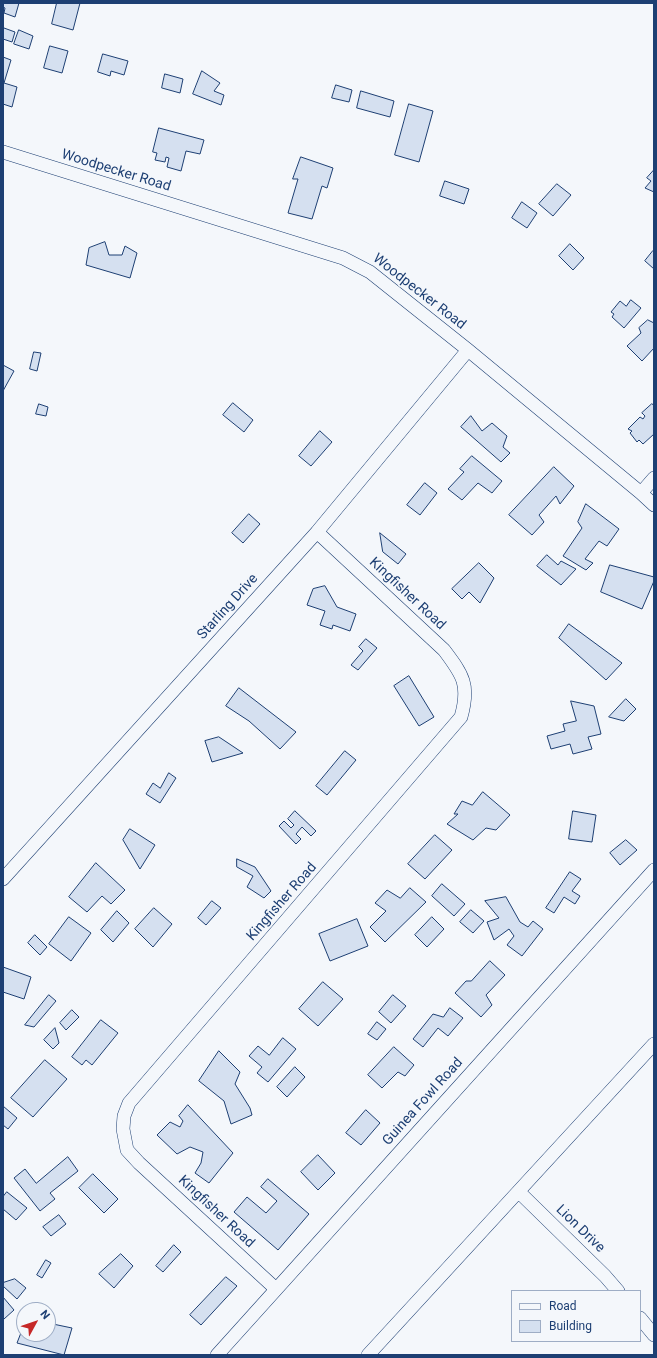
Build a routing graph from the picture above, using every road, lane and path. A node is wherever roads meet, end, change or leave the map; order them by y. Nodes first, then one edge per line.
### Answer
1 (3, 152) edge
2 (468, 350) junction
3 (654, 478) edge
4 (641, 493) junction
5 (654, 506) edge
6 (318, 532) junction
7 (654, 870) edge
8 (3, 879) edge
9 (654, 1044) edge
10 (519, 1192) junction
11 (276, 1289) junction
12 (617, 1290) edge
13 (641, 1319) edge
14 (654, 1335) edge
15 (217, 1355) edge
16 (368, 1355) edge

1 - 2 street, Woodpecker Road
2 - 4 street, Woodpecker Road
2 - 6 street, Starling Drive
3 - 4 street
4 - 5 street, Woodpecker Road
6 - 8 street, Starling Drive
6 - 11 street, Kingfisher Road
7 - 11 street, Guinea Fowl Road
9 - 10 street
10 - 12 street, Lion Drive
10 - 16 street
11 - 15 street, Guinea Fowl Road
13 - 14 street

